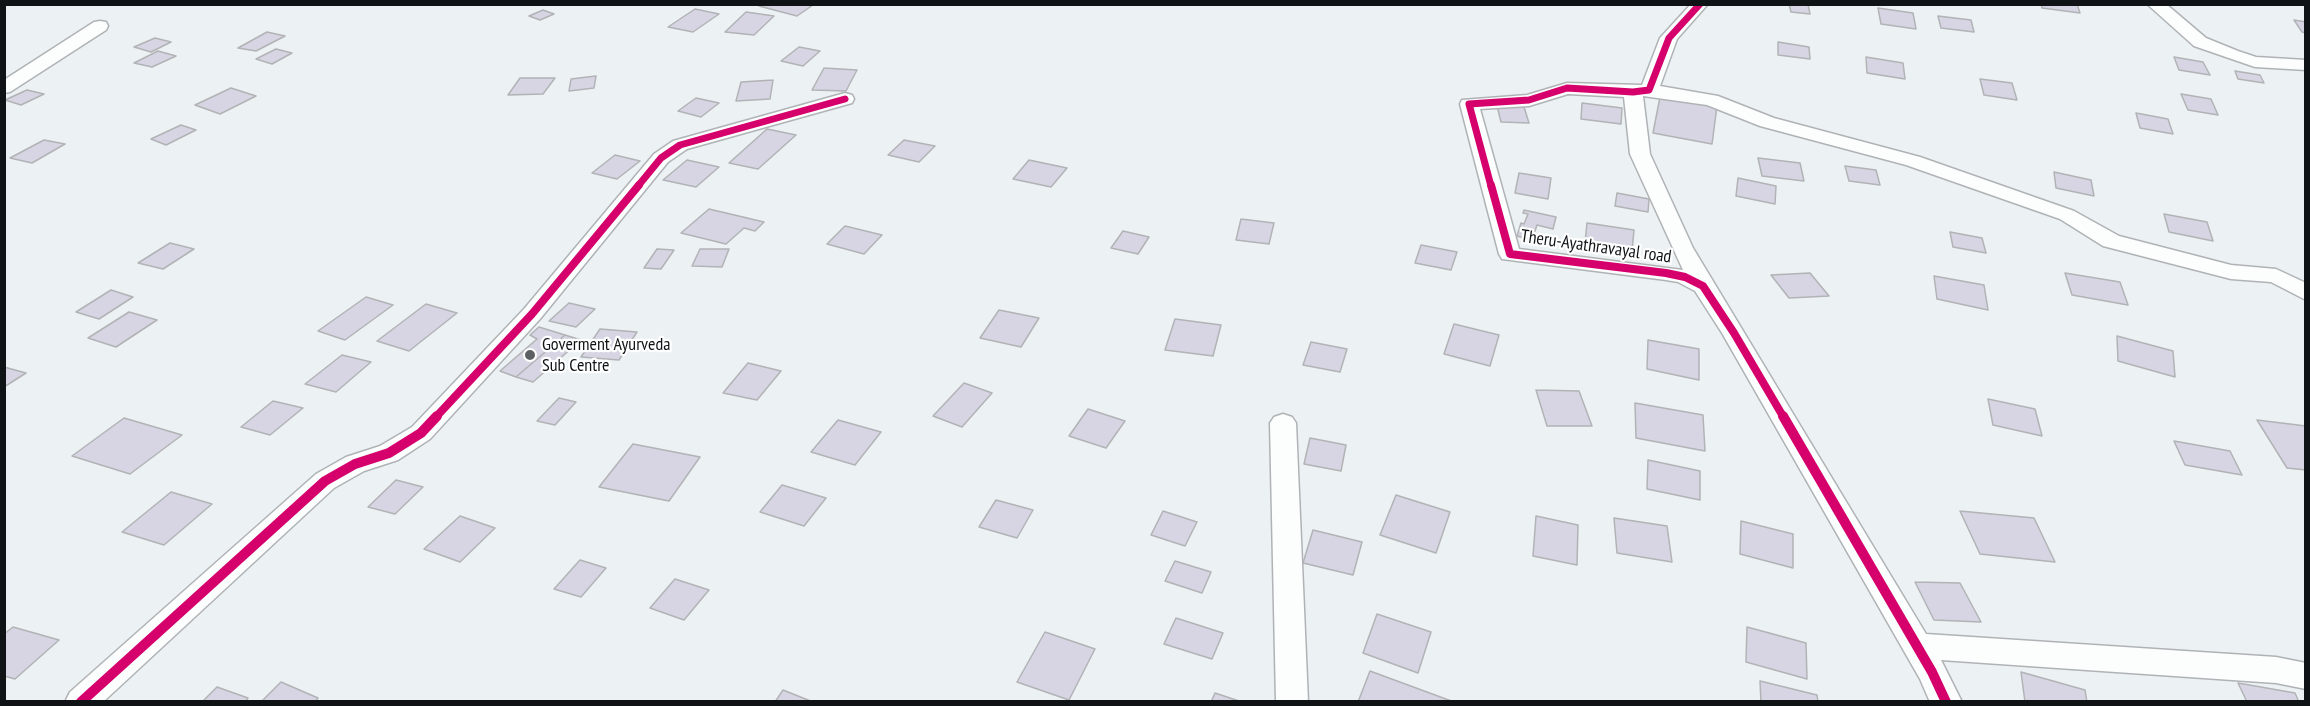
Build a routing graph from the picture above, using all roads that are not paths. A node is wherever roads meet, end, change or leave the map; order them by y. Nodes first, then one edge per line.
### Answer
1 (1700, 4) edge
2 (2155, 4) edge
3 (100, 26) dead end
4 (2306, 65) edge
5 (4, 88) edge
6 (1641, 91) junction
7 (845, 99) dead end
8 (1703, 286) junction
9 (2306, 293) edge
10 (1283, 423) dead end
11 (1917, 646) junction
12 (2306, 675) edge
13 (81, 702) edge
14 (1292, 702) edge
15 (1946, 702) edge

1 - 6 street
2 - 4 street
3 - 5 street
6 - 8 street
6 - 8 street, Theru-Ayathravayal road
6 - 9 street
7 - 13 street
8 - 11 street
10 - 14 street
11 - 12 street
11 - 15 street

